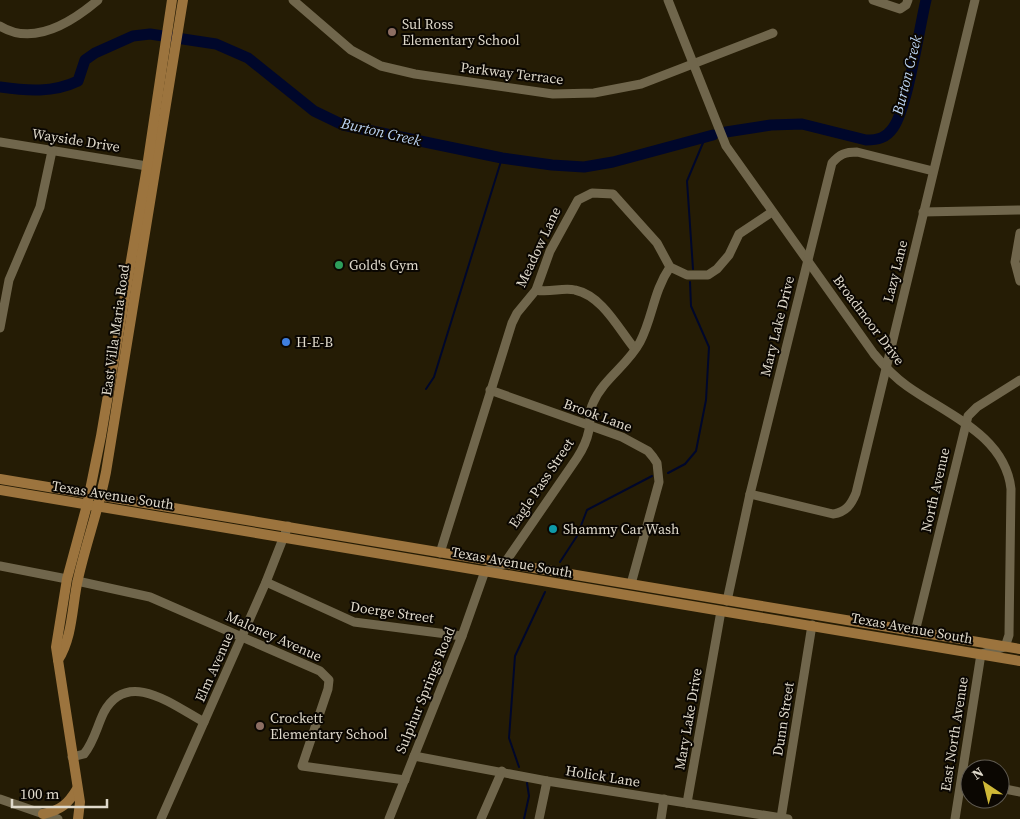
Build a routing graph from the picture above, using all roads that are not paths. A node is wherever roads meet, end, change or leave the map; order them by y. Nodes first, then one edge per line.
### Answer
1 (98, 0) edge
2 (172, 0) edge
3 (183, 0) edge
4 (293, 0) edge
5 (668, 0) edge
6 (874, 0) edge
7 (908, 0) edge
8 (975, 0) edge
9 (174, 25) junction
10 (0, 26) edge
11 (773, 34) dead end
12 (693, 65) junction
13 (0, 142) edge
14 (52, 151) junction
15 (151, 167) junction
16 (933, 171) junction
17 (1020, 210) edge
18 (772, 212) junction
19 (923, 212) junction
20 (1020, 232) edge
21 (807, 261) junction
22 (670, 267) junction
23 (4, 278) edge
24 (1020, 281) edge
25 (536, 290) junction
26 (0, 328) edge
27 (635, 349) junction
28 (886, 368) junction
29 (1020, 380) edge
30 (490, 390) junction
31 (964, 424) junction
32 (590, 427) junction
33 (0, 479) edge
34 (0, 490) edge
35 (90, 494) junction
36 (750, 494) junction
37 (102, 495) junction
38 (87, 505) junction
39 (98, 508) junction
40 (288, 526) junction
41 (284, 537) junction
42 (440, 552) junction
43 (504, 564) junction
44 (0, 566) edge
45 (485, 571) junction
46 (72, 580) junction
47 (266, 582) junction
48 (631, 584) junction
49 (728, 600) junction
50 (721, 611) junction
51 (800, 613) junction
52 (812, 626) junction
53 (915, 632) junction
54 (462, 636) junction
55 (243, 637) junction
56 (1005, 647) junction
57 (1020, 649) edge
58 (981, 654) junction
59 (1020, 661) edge
60 (204, 722) junction
61 (414, 756) junction
62 (72, 757) junction
63 (968, 759) edge
64 (502, 771) junction
65 (405, 780) junction
66 (546, 781) junction
67 (78, 789) junction
68 (0, 799) edge
69 (664, 799) junction
70 (960, 799) edge
71 (687, 802) junction
72 (43, 814) junction
73 (755, 817) edge
74 (784, 818) edge
75 (58, 819) edge
76 (78, 819) edge
77 (162, 819) edge
78 (388, 819) edge
79 (481, 819) edge
80 (539, 819) edge
81 (661, 819) edge
82 (954, 819) edge

1 - 10 street
2 - 9 main road, East Villa Maria Road
3 - 9 main road, East Villa Maria Road
4 - 12 street, Parkway Terrace
5 - 12 street, Broadmoor Drive
6 - 7 street
8 - 16 street, Lazy Lane
9 - 15 main road, East Villa Maria Road
11 - 12 street, Parkway Terrace
12 - 18 street, Broadmoor Drive
13 - 14 street, Wayside Drive
14 - 15 street, Wayside Drive
14 - 23 street
15 - 35 main road, East Villa Maria Road
15 - 37 main road, East Villa Maria Road
16 - 19 street, Lazy Lane
16 - 21 street, Mary Lake Drive
17 - 19 street
18 - 21 street, Broadmoor Drive
18 - 22 street
19 - 28 street, Lazy Lane
20 - 24 street
21 - 28 street, Broadmoor Drive
21 - 36 street, Mary Lake Drive
22 - 25 street, Meadow Lane
22 - 27 street, Eagle Pass Street
23 - 26 street
25 - 27 street
25 - 30 street, Meadow Lane
27 - 32 street, Eagle Pass Street
28 - 31 street, Broadmoor Drive
28 - 36 street, Lazy Lane
29 - 31 street, North Avenue
30 - 32 street, Brook Lane
30 - 42 street, Meadow Lane
31 - 53 street, North Avenue
31 - 56 street, Broadmoor Drive
32 - 43 street, Eagle Pass Street
32 - 48 street, Brook Lane
33 - 35 main road, Texas Avenue South
34 - 38 main road, Texas Avenue South
35 - 37 main road, Texas Avenue South
35 - 38 main road, East Villa Maria Road
36 - 49 street, Mary Lake Drive
37 - 39 main road, East Villa Maria Road
37 - 40 main road, Texas Avenue South
38 - 39 main road, Texas Avenue South
38 - 46 main road, East Villa Maria Road
39 - 41 main road, Texas Avenue South
39 - 46 main road, East Villa Maria Road
40 - 41 street, Elm Avenue
40 - 42 main road, Texas Avenue South
41 - 45 main road, Texas Avenue South
41 - 47 street, Elm Avenue
42 - 43 main road, Texas Avenue South
43 - 45 street
43 - 48 main road, Texas Avenue South
44 - 46 street, Maloney Avenue
45 - 50 main road, Texas Avenue South
45 - 54 street, Sulphur Springs Road
46 - 55 street, Maloney Avenue
46 - 62 main road, East Villa Maria Road
47 - 54 street, Doerge Street
47 - 55 street, Elm Avenue
48 - 49 main road, Texas Avenue South
49 - 51 main road, Texas Avenue South
50 - 51 main road
50 - 52 main road, Texas Avenue South
50 - 71 street, Mary Lake Drive
51 - 53 main road, Texas Avenue South
52 - 58 main road, Texas Avenue South
52 - 74 street, Dunn Street
53 - 56 main road, Texas Avenue South
54 - 61 street, Sulphur Springs Road
55 - 60 street, Elm Avenue
55 - 65 street, Maloney Avenue
56 - 57 main road, Texas Avenue South
56 - 58 street
58 - 59 main road, Texas Avenue South
58 - 63 street, East North Avenue
60 - 62 street
60 - 77 street, Elm Avenue
61 - 64 street, Holick Lane
61 - 65 street, Sulphur Springs Road
62 - 67 main road, East Villa Maria Road
64 - 66 street, Holick Lane
64 - 79 street
65 - 78 street, Sulphur Springs Road
66 - 69 street, Holick Lane
66 - 80 street
67 - 72 main road
67 - 76 main road, East Villa Maria Road
68 - 72 street
69 - 71 street, Holick Lane
69 - 81 street
70 - 82 street, East North Avenue
71 - 73 street, Holick Lane
72 - 75 street
73 - 74 street, Holick Lane

